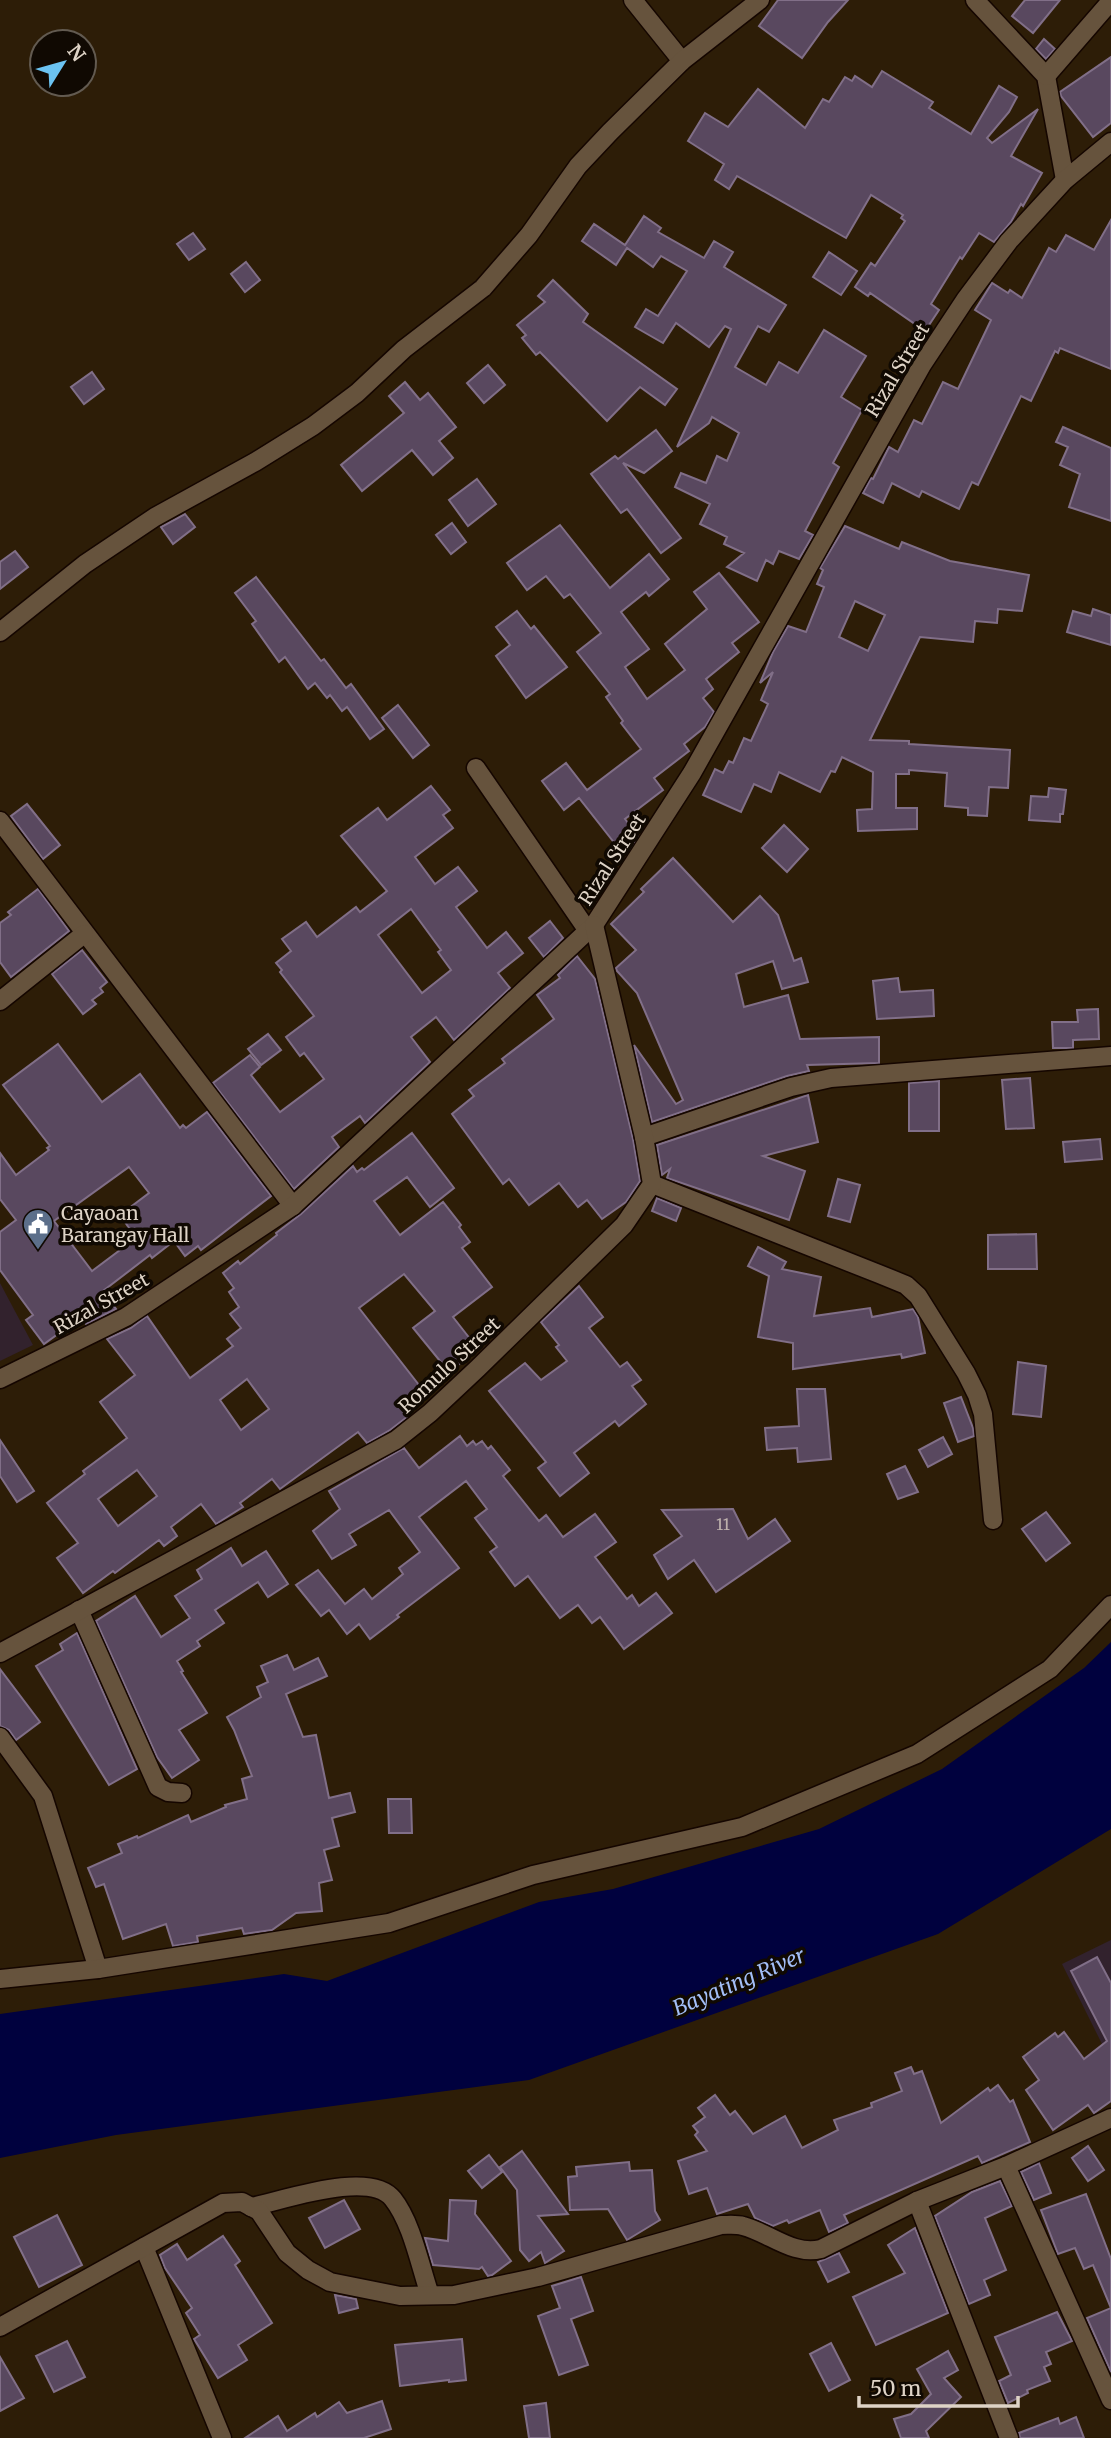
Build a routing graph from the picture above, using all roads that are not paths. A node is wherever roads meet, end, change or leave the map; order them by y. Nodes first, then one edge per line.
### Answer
1 (633, 0) edge
2 (760, 0) edge
3 (975, 0) edge
4 (1111, 1) edge
5 (682, 61) junction
6 (1046, 76) junction
7 (1111, 142) edge
8 (1065, 180) junction
9 (0, 632) edge
10 (476, 768) dead end
11 (0, 821) edge
12 (591, 928) junction
13 (84, 934) junction
14 (0, 1001) edge
15 (1111, 1056) edge
16 (644, 1138) junction
17 (652, 1184) junction
18 (293, 1206) junction
19 (0, 1378) edge
20 (993, 1520) dead end
21 (1111, 1605) edge
22 (79, 1610) junction
23 (0, 1653) edge
24 (0, 1737) edge
25 (182, 1793) dead end
26 (98, 1969) junction
27 (0, 1979) edge
28 (1111, 2118) edge
29 (1006, 2166) junction
30 (917, 2201) junction
31 (251, 2207) junction
32 (144, 2247) junction
33 (430, 2295) junction
34 (0, 2327) edge
35 (1111, 2400) edge
36 (222, 2438) edge
37 (1009, 2438) edge

1 - 5 street
2 - 5 street
3 - 6 street
4 - 6 street
5 - 9 street
6 - 8 street
7 - 8 street, Rizal Street
8 - 12 street, Rizal Street
10 - 12 street
11 - 13 street
12 - 16 street
12 - 18 street, Rizal Street
13 - 14 street
13 - 18 street
15 - 16 street
16 - 17 street
17 - 20 street
17 - 22 street, Romulo Street
18 - 19 street, Rizal Street
21 - 26 street
22 - 23 street, Romulo Street
22 - 25 street
24 - 26 street
26 - 27 street
28 - 29 street
29 - 30 street
29 - 35 street
30 - 33 street
30 - 37 street
31 - 32 street
31 - 33 street
31 - 33 street
32 - 34 street
32 - 36 street

